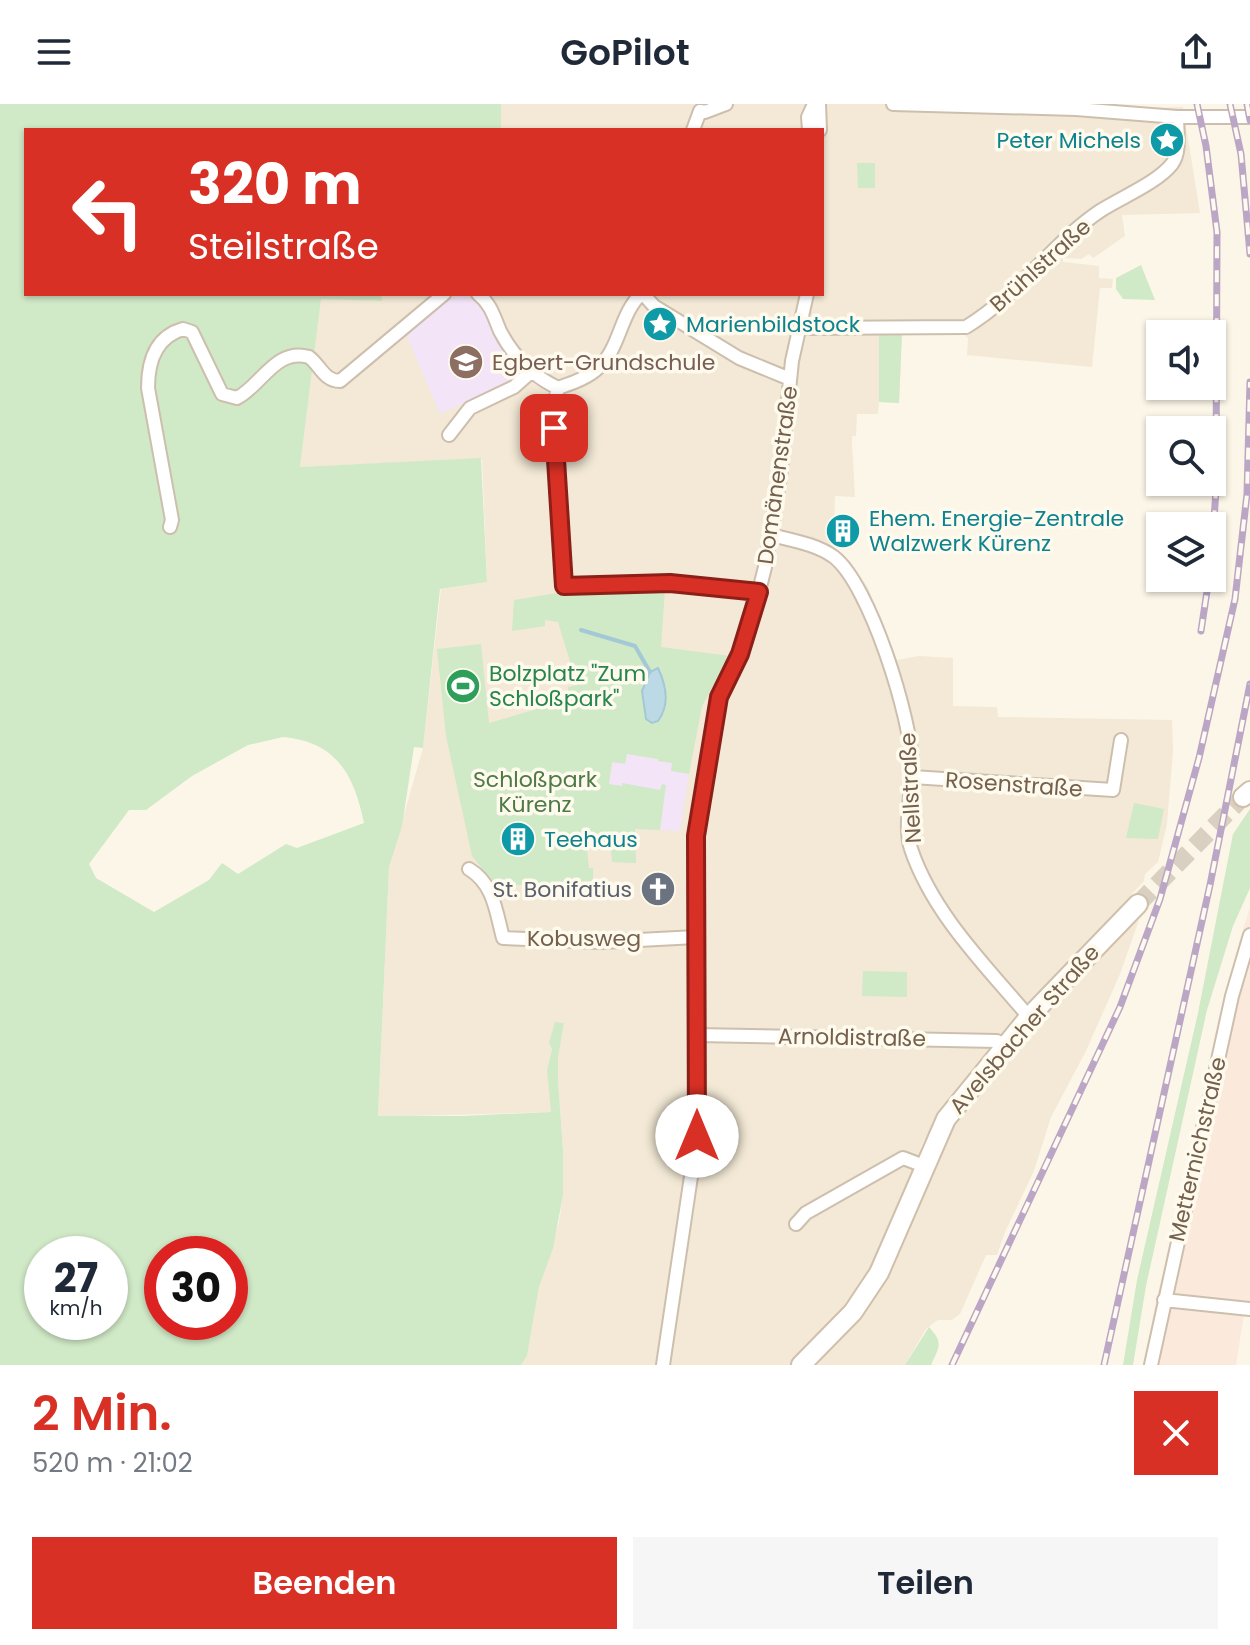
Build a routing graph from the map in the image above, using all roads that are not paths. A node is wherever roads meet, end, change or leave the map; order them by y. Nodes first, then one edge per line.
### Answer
1 (726, 104) edge
2 (816, 104) edge
3 (893, 104) edge
4 (694, 107) edge
5 (1177, 117) junction
6 (1250, 117) edge
7 (693, 128) edge
8 (809, 128) edge
9 (820, 128) edge
10 (442, 296) edge
11 (480, 296) edge
12 (640, 296) edge
13 (644, 296) edge
14 (807, 296) edge
15 (801, 328) junction
16 (532, 371) junction
17 (790, 379) junction
18 (558, 388) junction
19 (449, 435) dead end
20 (170, 527) dead end
21 (771, 535) junction
22 (759, 592) junction
23 (1121, 740) dead end
24 (912, 777) junction
25 (469, 869) dead end
26 (1138, 904) tunnel mouth
27 (696, 937) junction
28 (1249, 941) edge
29 (1029, 1017) junction
30 (696, 1035) junction
31 (1006, 1045) junction
32 (924, 1166) junction
33 (796, 1224) dead end
34 (1164, 1300) junction
35 (1250, 1309) edge
36 (663, 1365) edge
37 (801, 1365) edge
38 (1151, 1365) edge

1 - 4 street
2 - 8 street
2 - 9 street
3 - 5 street
4 - 7 street
5 - 6 street
5 - 15 street, Brühlstraße
10 - 20 street
11 - 16 street
12 - 18 street
13 - 17 street
14 - 15 street, Domänenstraße
15 - 17 street, Domänenstraße
16 - 18 street
16 - 19 street
17 - 21 street, Domänenstraße
18 - 22 street
21 - 22 street, Domänenstraße
21 - 24 street, Nellstraße
22 - 27 street, Domänenstraße
23 - 24 street, Rosenstraße
24 - 29 street, Nellstraße
25 - 27 street, Kobusweg
26 - 29 main road, Avelsbacher Straße
27 - 30 street, Domänenstraße
28 - 34 street, Metternichstraße
29 - 31 main road, Avelsbacher Straße
30 - 31 street, Arnoldistraße
30 - 36 street, Domänenstraße
31 - 32 main road, Avelsbacher Straße
32 - 33 street
32 - 37 main road, Avelsbacher Straße
34 - 35 street
34 - 38 street, Metternichstraße

